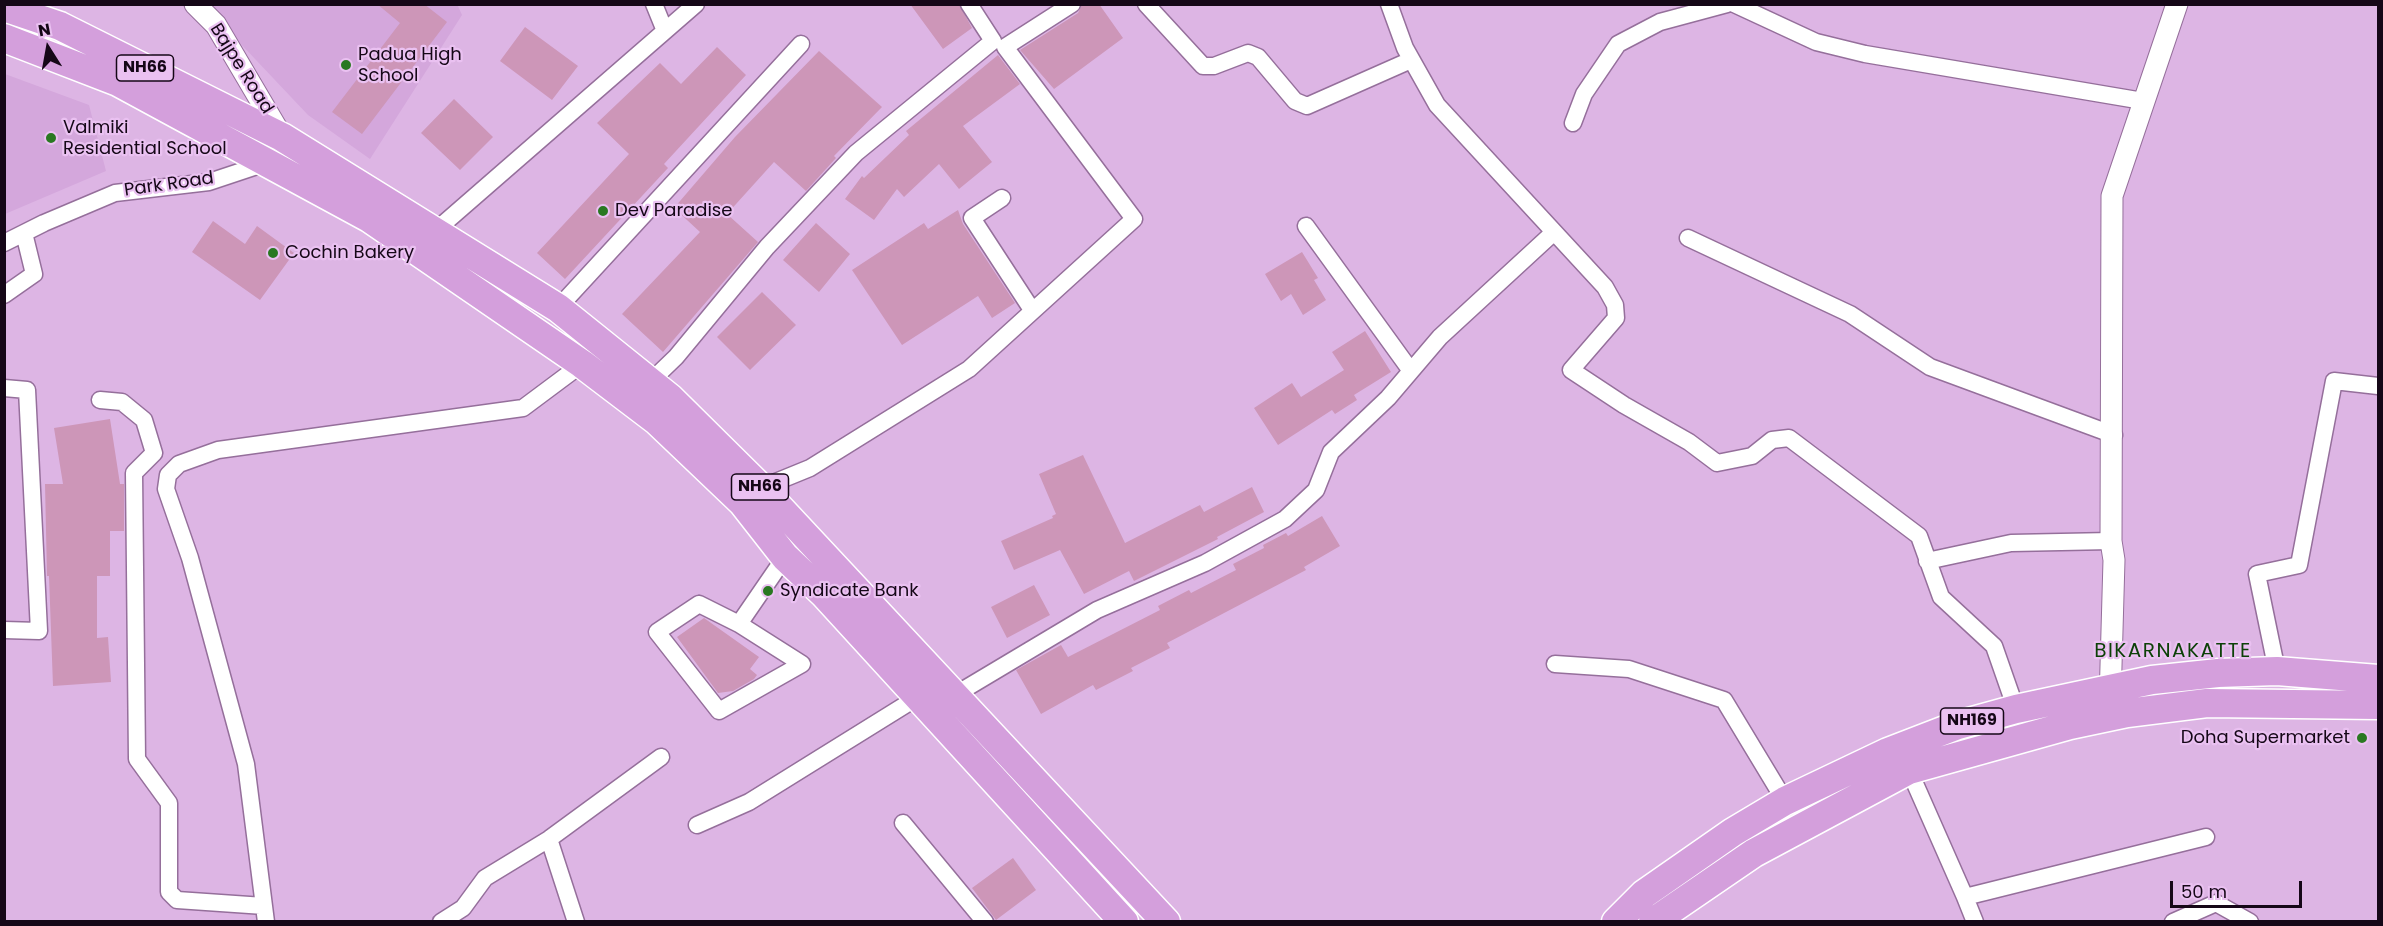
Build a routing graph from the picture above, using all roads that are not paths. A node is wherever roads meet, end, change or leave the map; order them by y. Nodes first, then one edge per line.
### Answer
1 (195, 4) edge
2 (654, 4) edge
3 (696, 4) edge
4 (969, 4) edge
5 (1072, 4) edge
6 (1146, 4) edge
7 (1389, 4) edge
8 (1727, 4) edge
9 (1734, 4) edge
10 (2177, 4) edge
11 (4, 7) edge
12 (665, 31) junction
13 (4, 38) edge
14 (801, 44) dead end
15 (1411, 60) junction
16 (2143, 101) junction
17 (1572, 123) dead end
18 (282, 137) junction
19 (269, 162) junction
20 (1002, 198) dead end
21 (1306, 226) dead end
22 (434, 232) junction
23 (1552, 232) junction
24 (24, 233) junction
25 (1688, 238) dead end
26 (4, 243) edge
27 (4, 296) edge
28 (558, 308) junction
29 (1032, 310) junction
30 (582, 364) junction
31 (1411, 371) junction
32 (650, 382) junction
33 (2379, 387) edge
34 (4, 388) edge
35 (100, 400) dead end
36 (2114, 435) junction
37 (761, 488) junction
38 (2112, 540) junction
39 (785, 557) junction
40 (1927, 561) junction
41 (739, 624) junction
42 (4, 630) edge
43 (1555, 664) dead end
44 (2277, 671) junction
45 (2379, 679) edge
46 (953, 696) junction
47 (918, 697) junction
48 (2110, 703) junction
49 (2379, 705) edge
50 (2016, 709) junction
51 (661, 757) dead end
52 (1909, 770) junction
53 (1785, 801) junction
54 (903, 823) dead end
55 (697, 825) dead end
56 (2206, 837) dead end
57 (549, 839) junction
58 (1965, 897) junction
59 (265, 914) edge
60 (450, 919) edge
61 (576, 921) edge
62 (985, 921) edge
63 (1124, 921) edge
64 (1166, 921) edge
65 (1616, 921) edge
66 (1653, 921) edge
67 (1975, 921) edge
68 (2173, 921) edge
69 (2250, 921) edge

1 - 18 street, Bajpe Road
2 - 12 street
3 - 12 street
4 - 32 street
5 - 29 street
6 - 15 street
7 - 15 street
8 - 17 street
9 - 16 street
10 - 16 street
11 - 18 highway, NH66
12 - 22 street
13 - 19 highway, NH66
14 - 28 street
15 - 23 street
16 - 36 street
18 - 19 street
18 - 22 highway, NH66
19 - 24 street, Park Road
19 - 30 highway, NH66
20 - 29 street
21 - 31 street
22 - 28 highway, NH66
23 - 31 street
23 - 40 street
24 - 26 street, Park Road
24 - 27 street
25 - 36 street
28 - 32 highway, NH66
29 - 37 street
30 - 39 highway, NH66
30 - 59 street
31 - 46 street
32 - 37 highway, NH66
33 - 44 street
34 - 42 street
35 - 59 street
36 - 38 street
37 - 46 highway, NH66
38 - 40 street
38 - 48 street
39 - 41 street
39 - 47 highway, NH66
40 - 50 street
41 - 41 street
43 - 53 street
44 - 45 highway, NH169
44 - 48 highway, NH169
46 - 64 highway, NH66
47 - 55 street
47 - 63 highway, NH66
48 - 49 highway, NH169
48 - 50 highway, NH169
48 - 52 highway, NH169
50 - 53 highway, NH169
51 - 57 street
52 - 58 street
52 - 66 highway, NH169
53 - 65 highway, NH169
54 - 62 street
56 - 58 street
57 - 60 street
57 - 61 street
58 - 67 street
68 - 69 street

